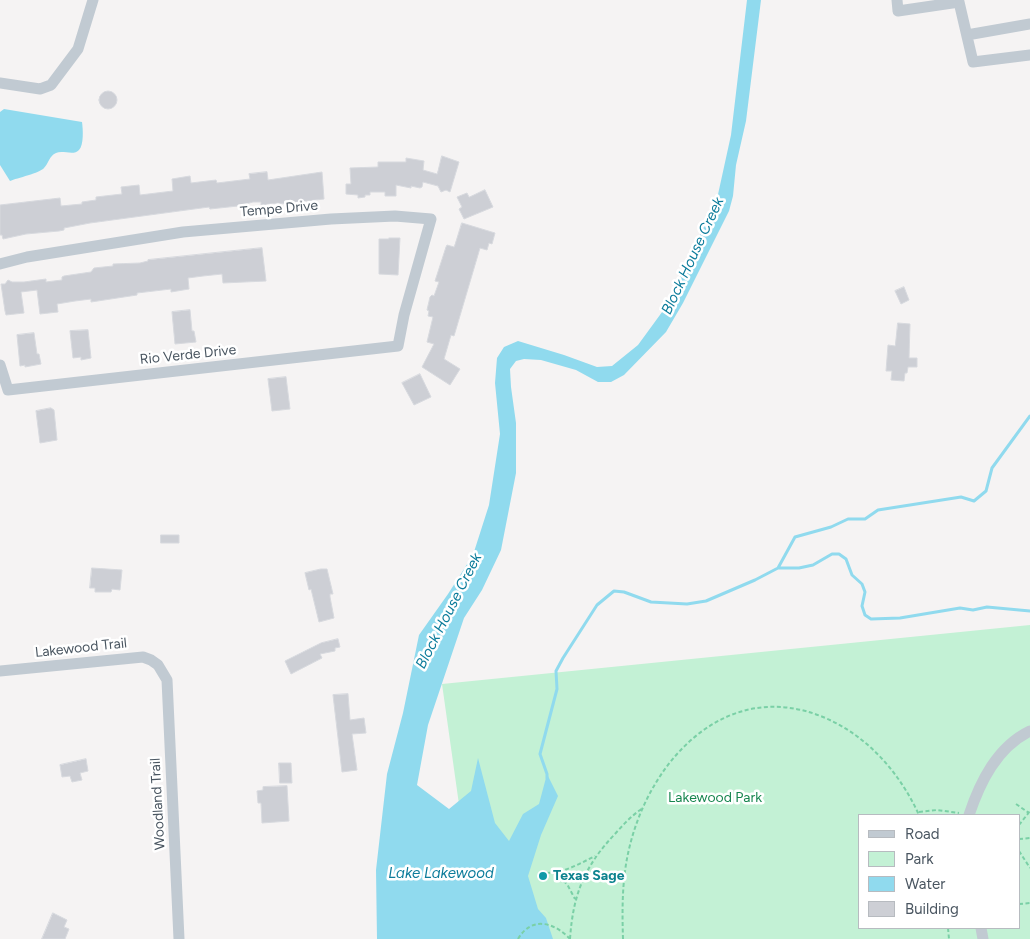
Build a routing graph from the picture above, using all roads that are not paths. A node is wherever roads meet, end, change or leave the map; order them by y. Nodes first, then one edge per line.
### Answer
1 (93, 0) edge
2 (897, 0) edge
3 (959, 1) edge
4 (932, 3) edge
5 (1030, 24) edge
6 (967, 35) junction
7 (1030, 55) edge
8 (0, 83) edge
9 (0, 264) edge
10 (398, 346) joint
11 (0, 365) edge
12 (161, 668) joint
13 (0, 671) edge
14 (1030, 731) edge
15 (964, 814) edge
16 (179, 939) edge

1 - 8 street
2 - 4 street
3 - 4 street
3 - 6 street
5 - 6 street
6 - 7 street
9 - 10 street, Tempe Drive
10 - 11 street, Rio Verde Drive
12 - 13 street, Lakewood Trail
12 - 16 street, Woodland Trail
14 - 15 street

